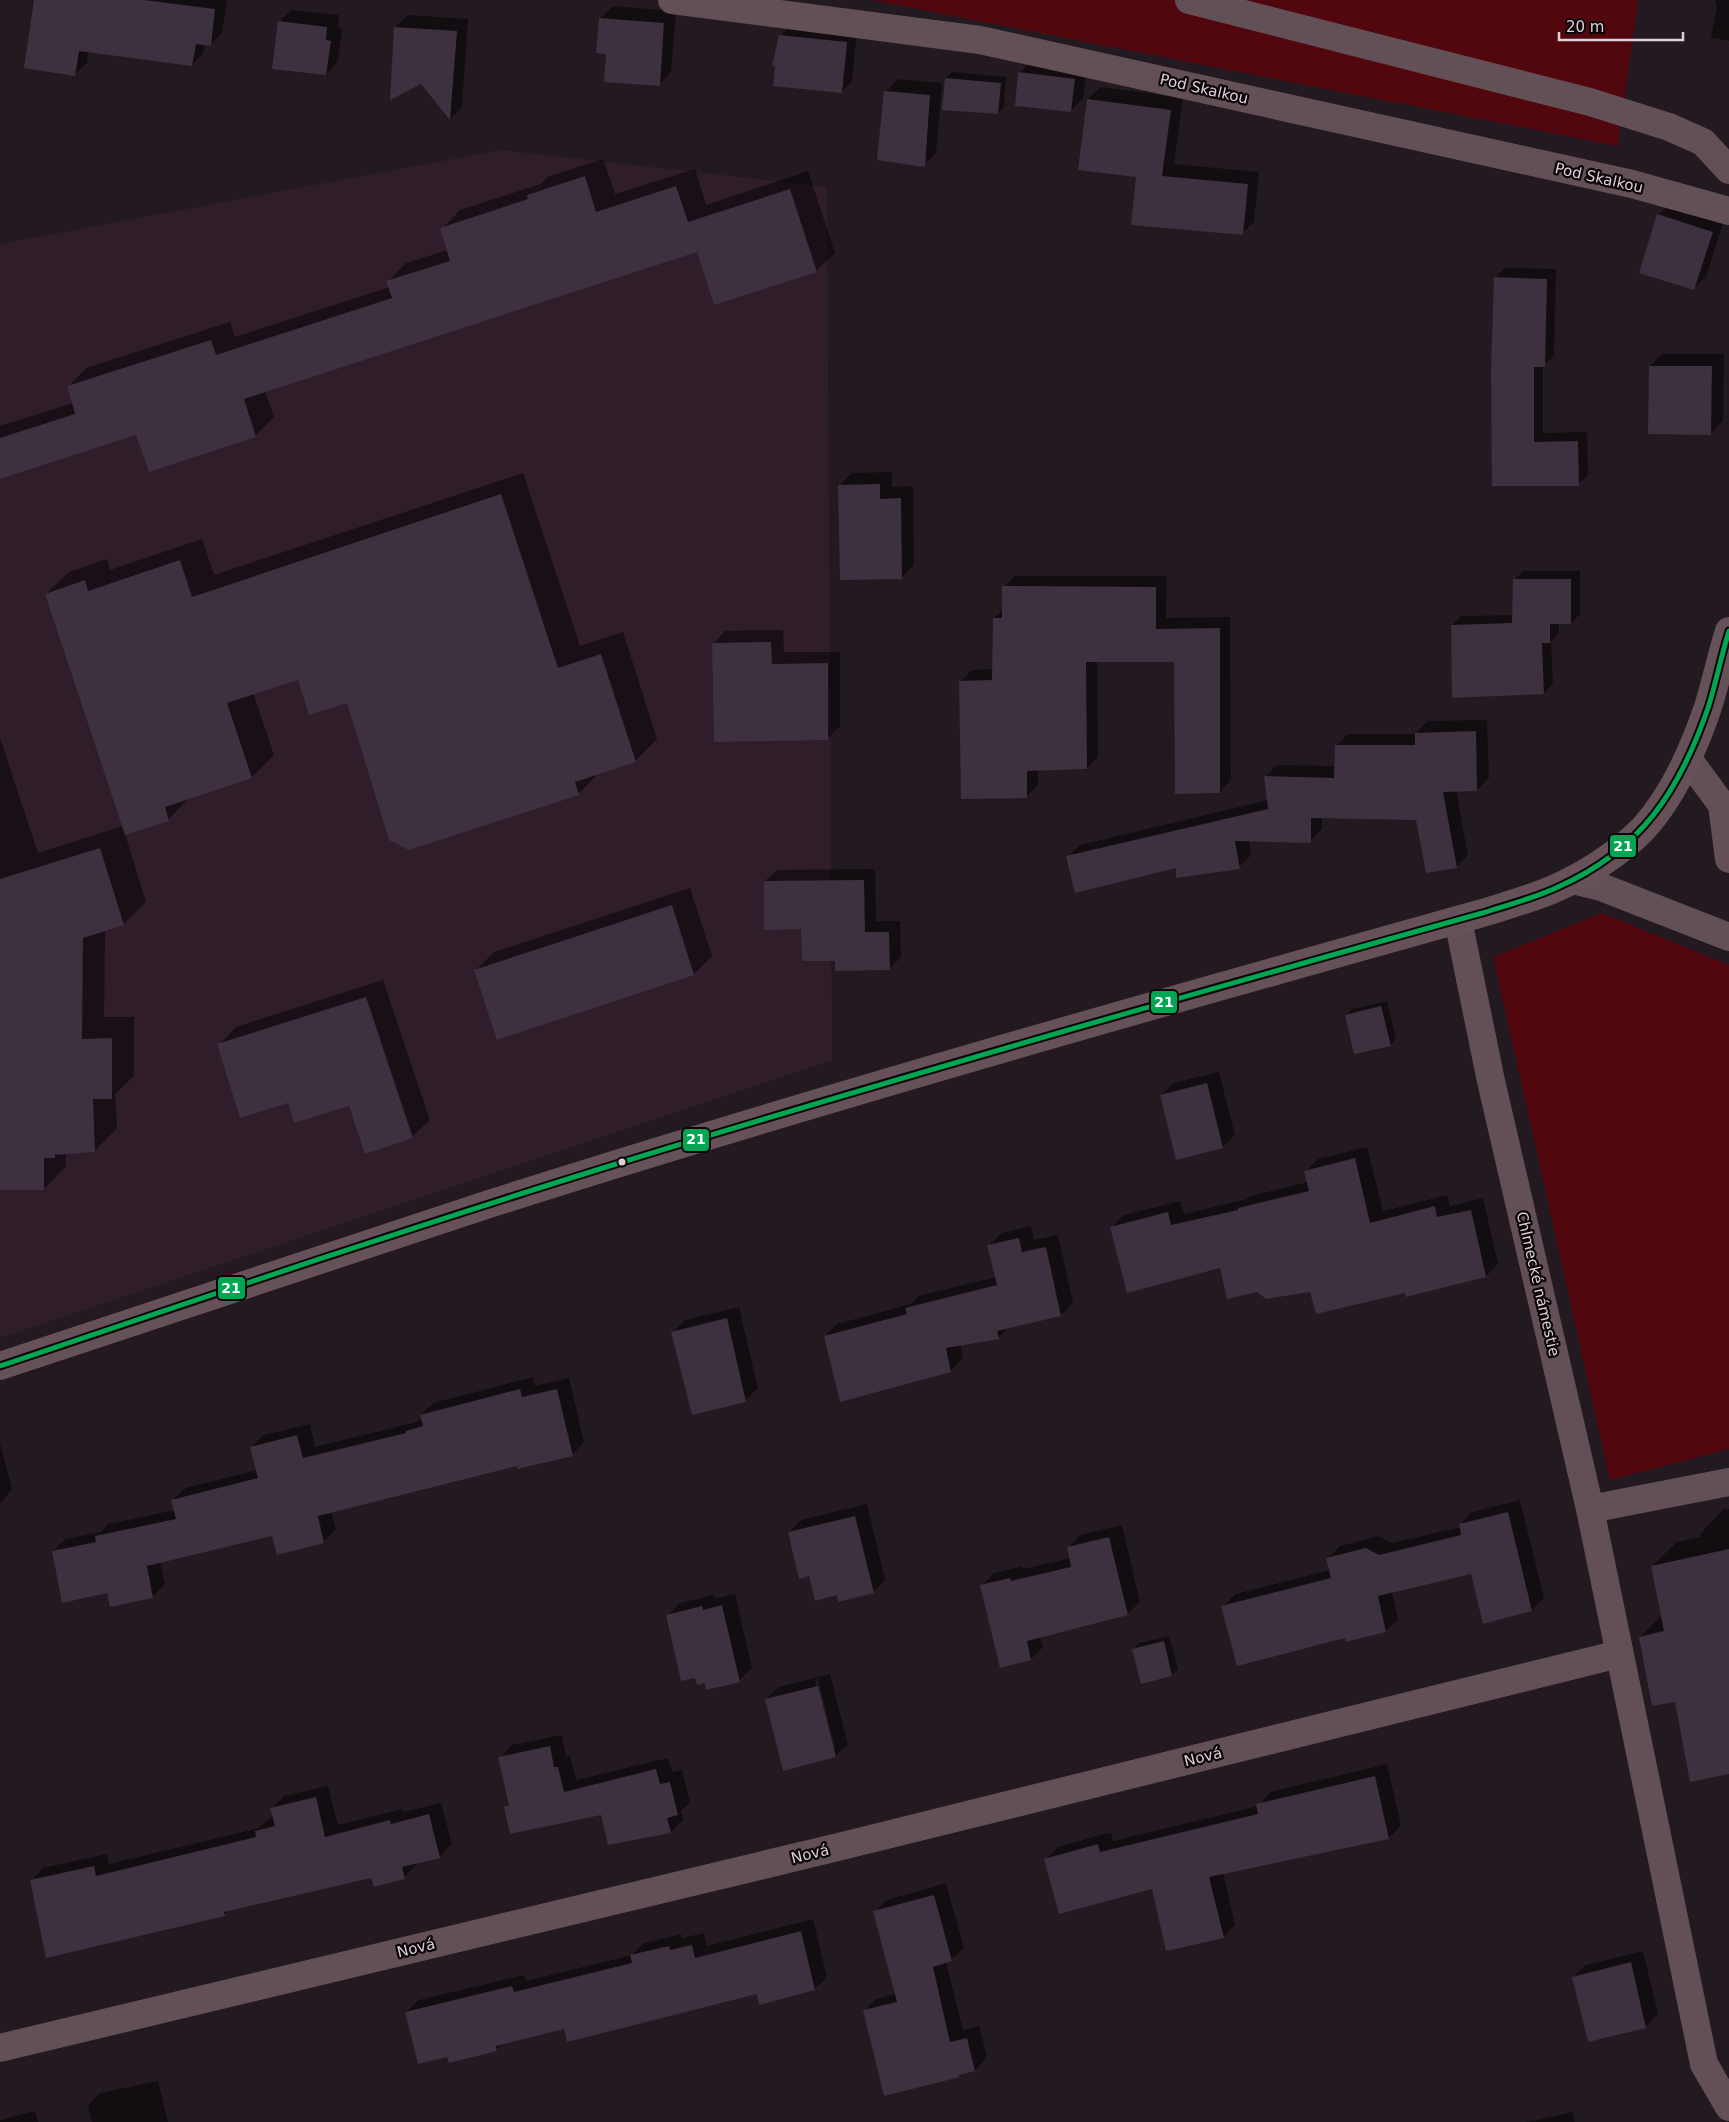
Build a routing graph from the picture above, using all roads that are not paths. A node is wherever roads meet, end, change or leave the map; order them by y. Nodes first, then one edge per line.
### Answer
1 (672, 0) edge
2 (1189, 0) edge
3 (1729, 170) edge
4 (1729, 211) edge
5 (1727, 645) edge
6 (1688, 759) junction
7 (1726, 804) edge
8 (1729, 859) edge
9 (1572, 880) junction
10 (1458, 920) junction
11 (1729, 936) edge
12 (0, 1366) edge
13 (1729, 1482) edge
14 (1590, 1509) junction
15 (1619, 1654) junction
16 (0, 2048) edge
17 (1729, 2107) edge

1 - 4 street, Pod Skalkou
2 - 3 street
5 - 6 main road
6 - 7 street
6 - 9 main road
7 - 8 street
9 - 10 main road
9 - 11 street
10 - 12 main road
10 - 14 street, Chlmecké námestie
13 - 14 street
14 - 15 street, Chlmecké námestie
15 - 16 street, Nová
15 - 17 street, Chlmecké námestie

